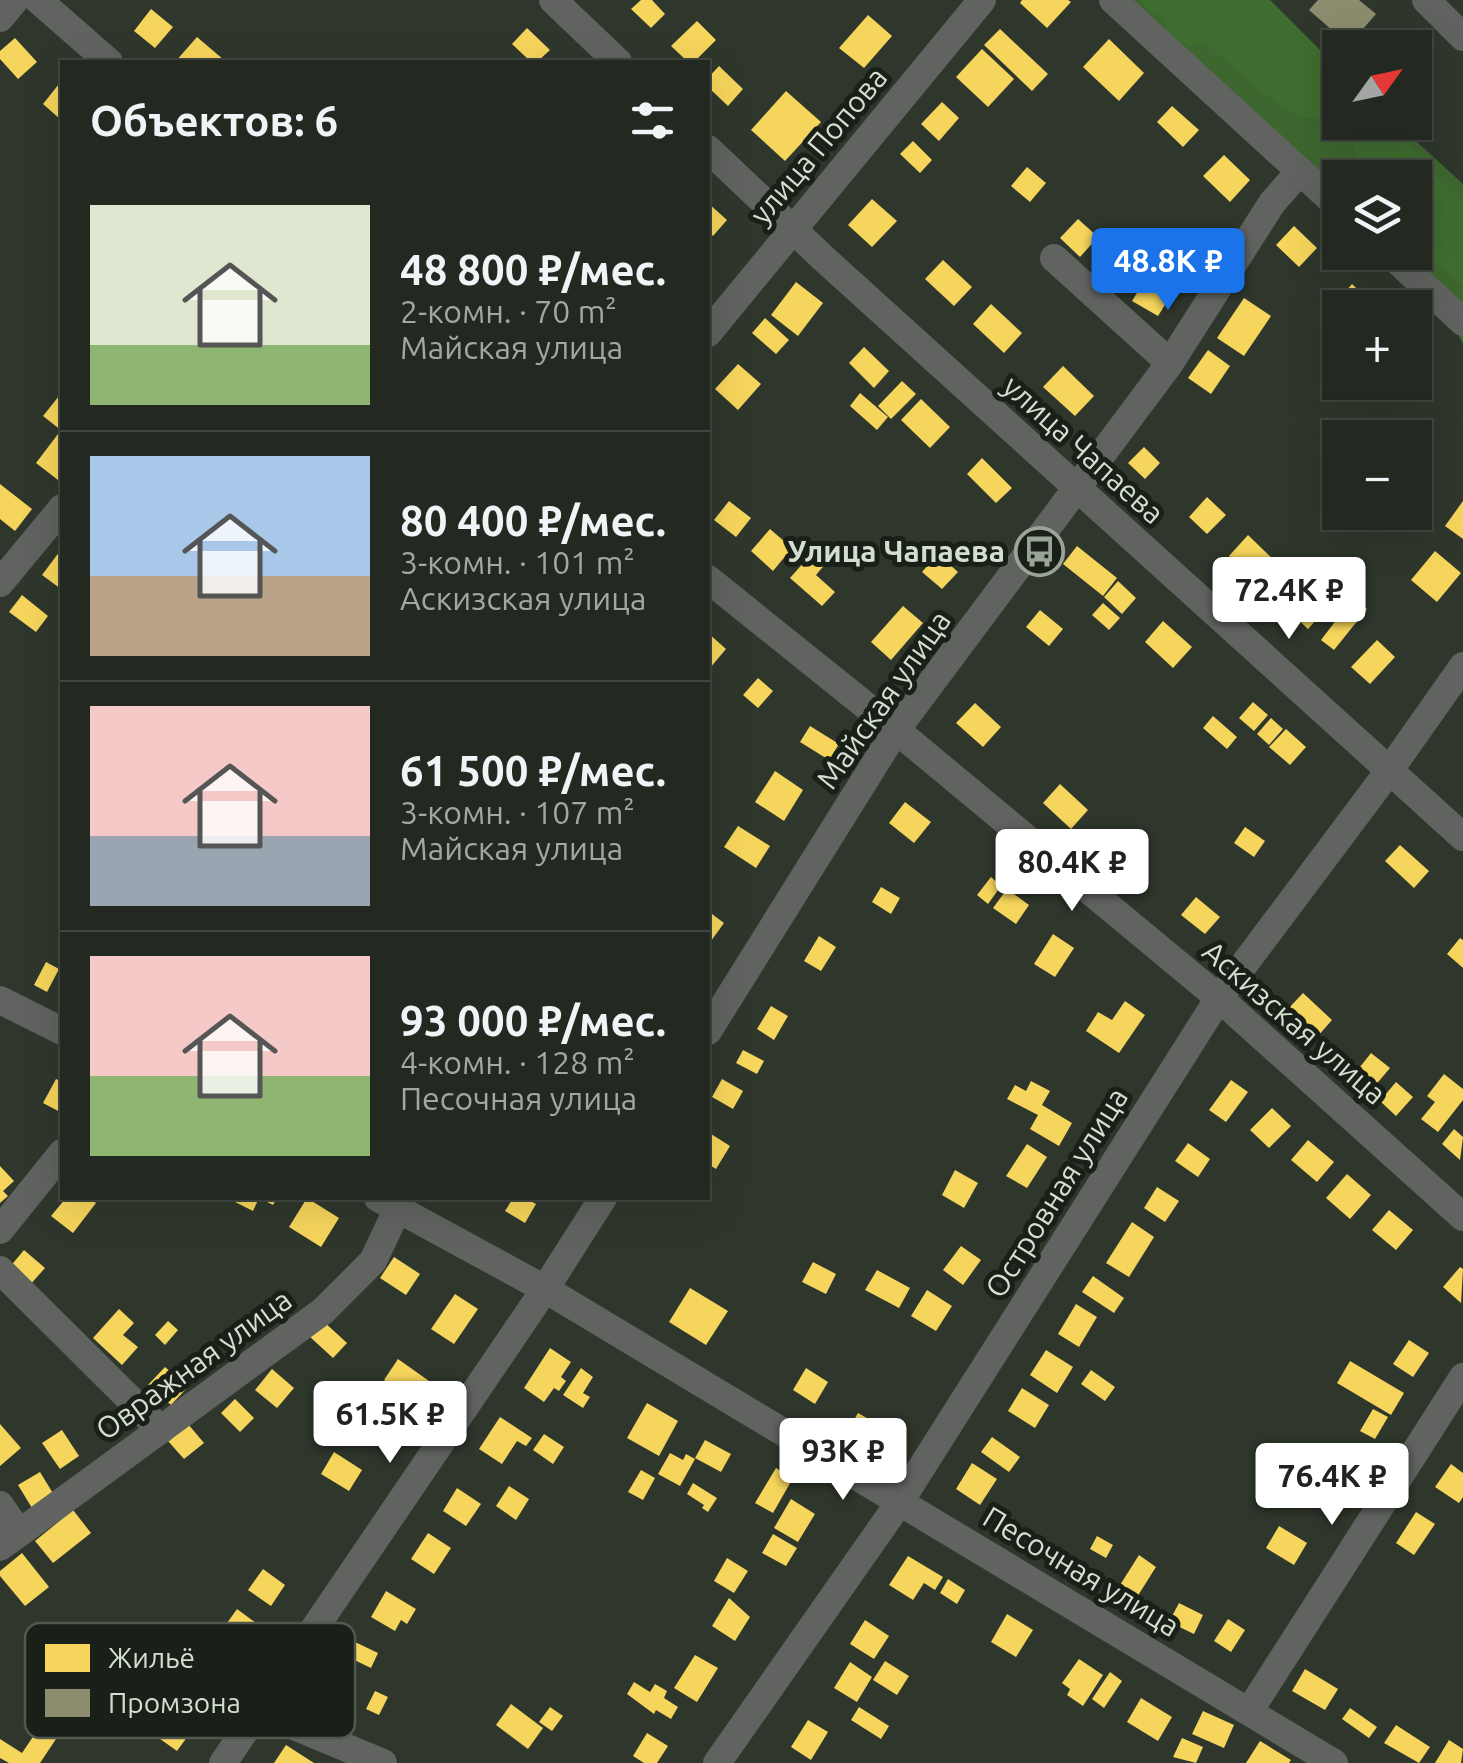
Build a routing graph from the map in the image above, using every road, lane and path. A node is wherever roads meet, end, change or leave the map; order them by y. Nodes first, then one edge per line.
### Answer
1 (15, 0) edge
2 (38, 0) edge
3 (553, 0) edge
4 (982, 0) edge
5 (1113, 0) edge
6 (1426, 0) edge
7 (0, 18) edge
8 (1463, 37) edge
9 (107, 60) edge
10 (616, 60) edge
11 (710, 151) edge
12 (1300, 171) junction
13 (1322, 191) edge
14 (792, 230) junction
15 (1054, 258) dead end
16 (1407, 270) edge
17 (1463, 322) edge
18 (710, 332) edge
19 (1170, 363) junction
20 (1078, 489) junction
21 (60, 510) edge
22 (710, 581) edge
23 (0, 583) edge
24 (1463, 666) edge
25 (896, 730) junction
26 (1389, 771) junction
27 (1463, 837) edge
28 (1219, 998) junction
29 (0, 1000) edge
30 (710, 1028) edge
31 (60, 1029) edge
32 (60, 1155) edge
33 (602, 1200) edge
34 (388, 1203) edge
35 (1463, 1217) edge
36 (0, 1230) edge
37 (0, 1270) edge
38 (545, 1289) junction
39 (1463, 1378) edge
40 (161, 1430) junction
41 (899, 1503) junction
42 (0, 1505) edge
43 (10, 1540) edge
44 (317, 1623) edge
45 (1250, 1710) junction
46 (239, 1738) edge
47 (324, 1738) edge
48 (222, 1763) edge
49 (383, 1763) edge
50 (717, 1763) edge
51 (1334, 1763) edge

1 - 7 street
2 - 9 street
3 - 10 street
4 - 14 street, улица Попова
5 - 12 street
6 - 8 street
11 - 14 street, улица Чапаева
12 - 13 street
12 - 19 street, Майская улица
14 - 18 street, улица Попова
14 - 20 street, улица Чапаева
15 - 19 street
16 - 17 street
19 - 20 street, Майская улица
20 - 25 street, Майская улица
20 - 26 street, улица Чапаева
21 - 23 street
22 - 25 street, Аскизская улица
24 - 26 street, Островная улица
25 - 28 street, Аскизская улица
25 - 30 street, Майская улица
26 - 27 street, улица Чапаева
26 - 28 street, Островная улица
28 - 35 street, Аскизская улица
28 - 41 street, Островная улица
29 - 31 street
32 - 36 street
33 - 38 street
34 - 38 street, Песочная улица
34 - 40 street, Овражная улица
37 - 40 street
38 - 41 street, Песочная улица
38 - 44 street
39 - 45 street
40 - 43 street, Овражная улица
41 - 45 street, Песочная улица
41 - 50 street, Островная улица
42 - 43 street
45 - 51 street, Песочная улица
46 - 48 street
47 - 49 street

